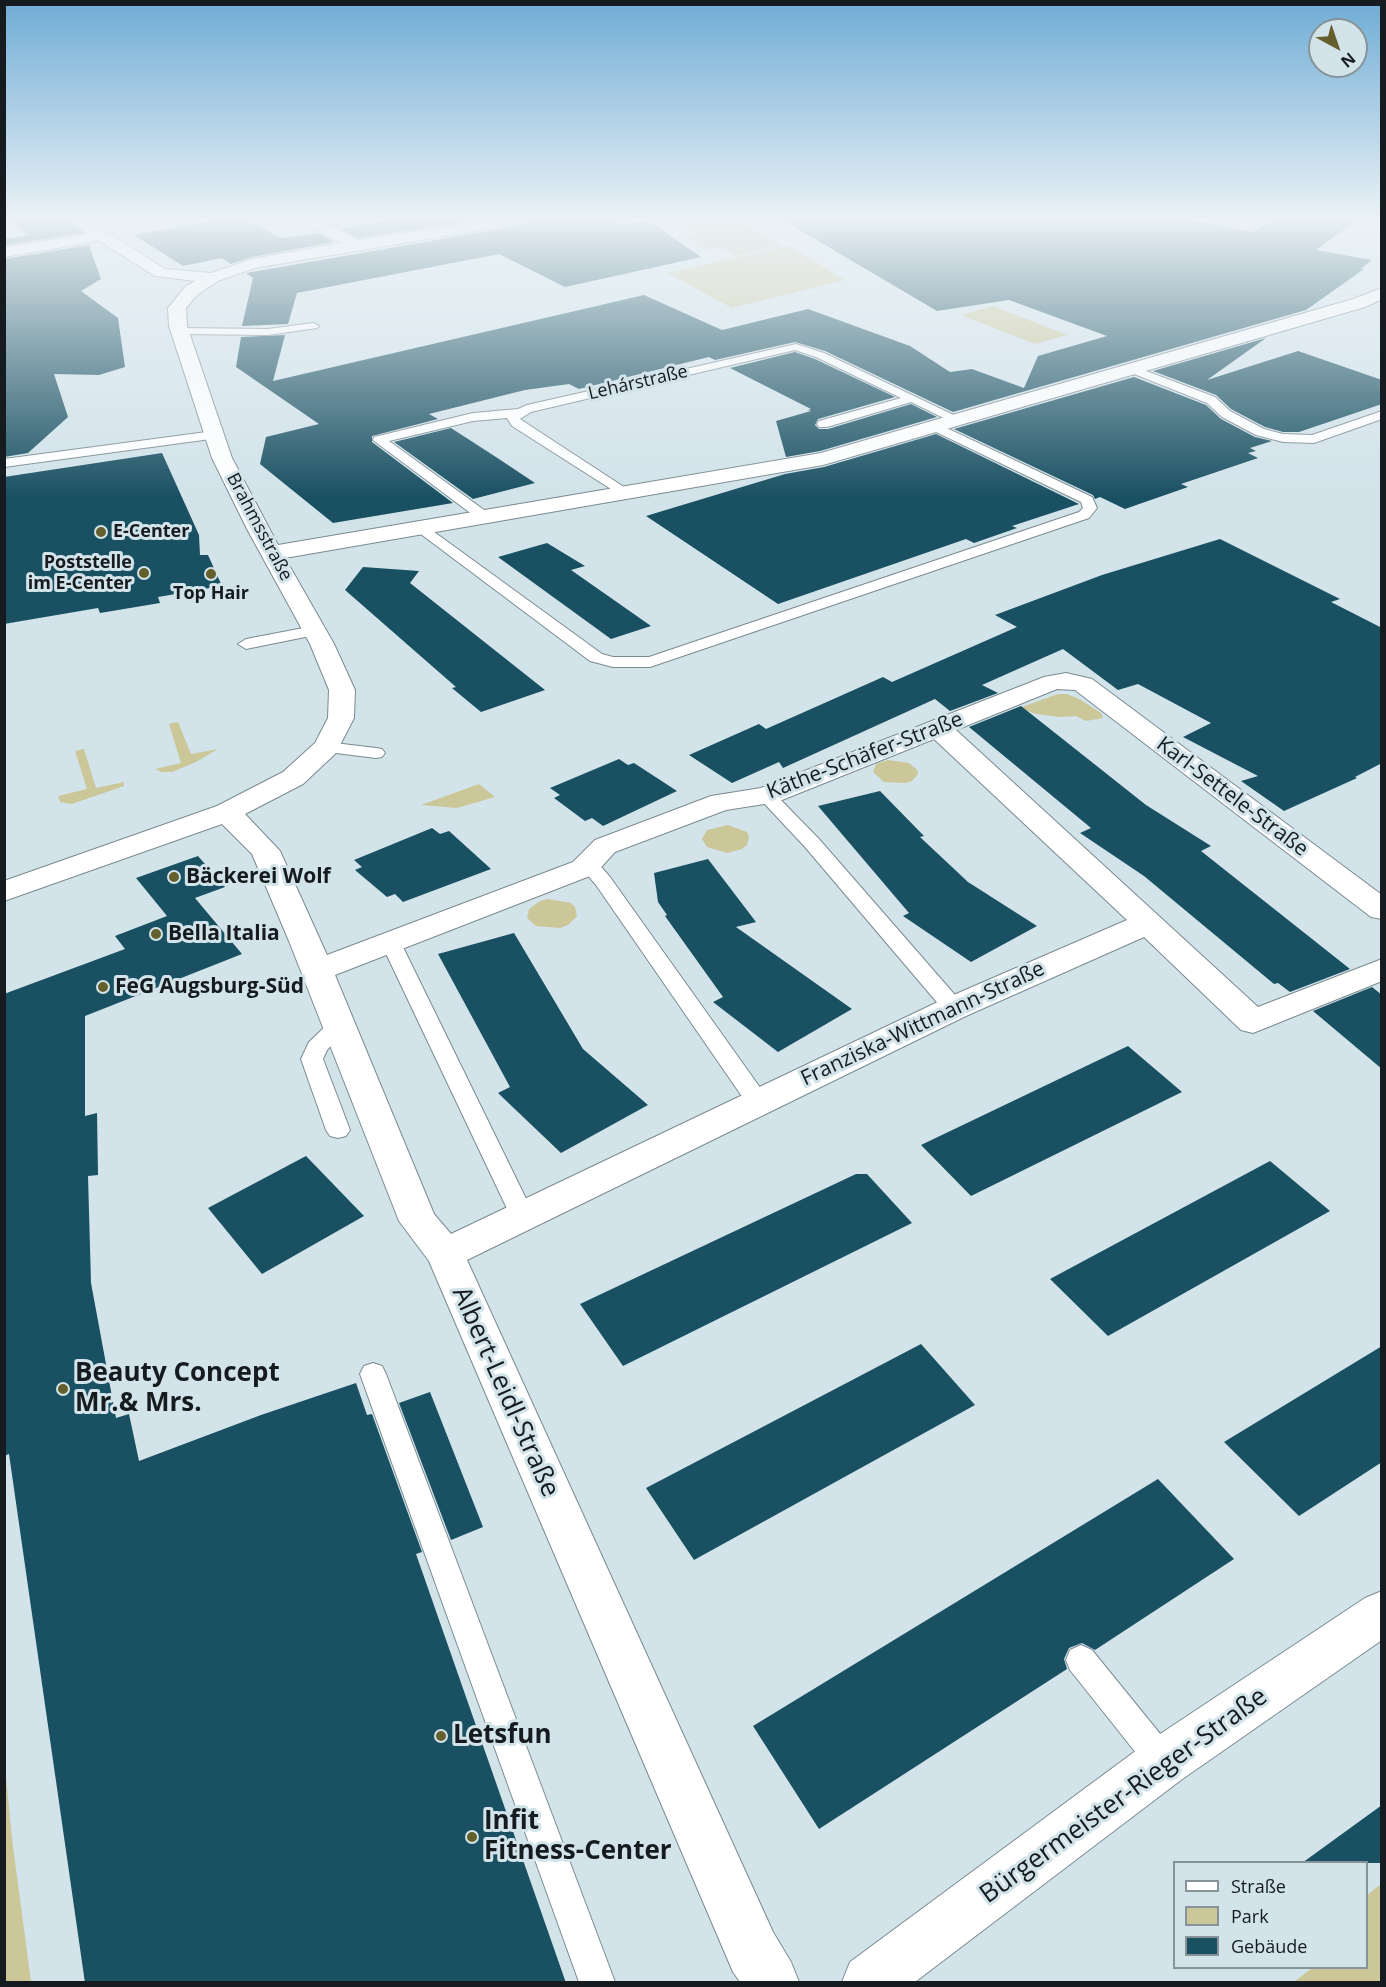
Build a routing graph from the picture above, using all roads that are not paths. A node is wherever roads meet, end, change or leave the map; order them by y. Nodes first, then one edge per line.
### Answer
1 (178, 312) edge
2 (1330, 312) edge
3 (313, 326) dead end
4 (181, 337) junction
5 (288, 341) dead end
6 (1133, 370) junction
7 (912, 398) junction
8 (518, 413) junction
9 (1382, 416) edge
10 (958, 420) junction
11 (823, 424) dead end
12 (936, 427) junction
13 (214, 435) junction
14 (4, 463) edge
15 (625, 494) junction
16 (486, 518) junction
17 (421, 529) junction
18 (273, 553) junction
19 (314, 631) junction
20 (246, 644) dead end
21 (1083, 684) joint
22 (938, 728) junction
23 (326, 747) junction
24 (376, 753) dead end
25 (767, 796) junction
26 (227, 812) junction
27 (589, 865) junction
28 (4, 892) edge
29 (1382, 910) edge
30 (1148, 922) junction
31 (391, 943) junction
32 (1382, 969) edge
33 (317, 970) junction
34 (954, 1008) junction
35 (338, 1027) junction
36 (758, 1102) junction
37 (338, 1130) dead end
38 (523, 1217) junction
39 (445, 1254) junction
40 (373, 1374) dead end
41 (1382, 1613) edge
42 (1081, 1660) dead end
43 (1163, 1762) junction
44 (597, 1983) edge
45 (771, 1983) edge
46 (870, 1983) edge

1 - 4 street, Brahmsstraße
2 - 6 street
3 - 4 lane
4 - 5 lane
4 - 13 street, Brahmsstraße
6 - 9 lane
6 - 10 street
7 - 8 lane, Lehárstraße
7 - 10 lane, Lehárstraße
7 - 11 lane
8 - 15 lane
8 - 16 lane, Lehárstraße
10 - 12 street
12 - 15 street
12 - 17 lane
13 - 14 lane
13 - 18 street, Brahmsstraße
15 - 16 street
16 - 17 street
17 - 18 street
18 - 19 street, Brahmsstraße
19 - 20 lane
19 - 23 street, Brahmsstraße
21 - 22 street, Käthe-Schäfer-Straße
21 - 29 street, Karl-Settele-Straße
22 - 25 street, Käthe-Schäfer-Straße
22 - 30 street
23 - 24 lane
23 - 26 street, Brahmsstraße
25 - 27 street, Käthe-Schäfer-Straße
25 - 34 lane
26 - 28 street, Brahmsstraße
26 - 33 street, Albert-Leidl-Straße
27 - 31 street, Käthe-Schäfer-Straße
27 - 36 lane
30 - 32 street
30 - 34 street, Franziska-Wittmann-Straße
31 - 33 street, Käthe-Schäfer-Straße
31 - 38 lane
33 - 35 street, Albert-Leidl-Straße
34 - 36 street, Franziska-Wittmann-Straße
35 - 37 lane
35 - 39 street, Albert-Leidl-Straße
36 - 38 street, Franziska-Wittmann-Straße
38 - 39 street, Franziska-Wittmann-Straße
39 - 45 street, Albert-Leidl-Straße
40 - 44 lane
41 - 43 street, Bürgermeister-Rieger-Straße
42 - 43 lane
43 - 46 street, Bürgermeister-Rieger-Straße

